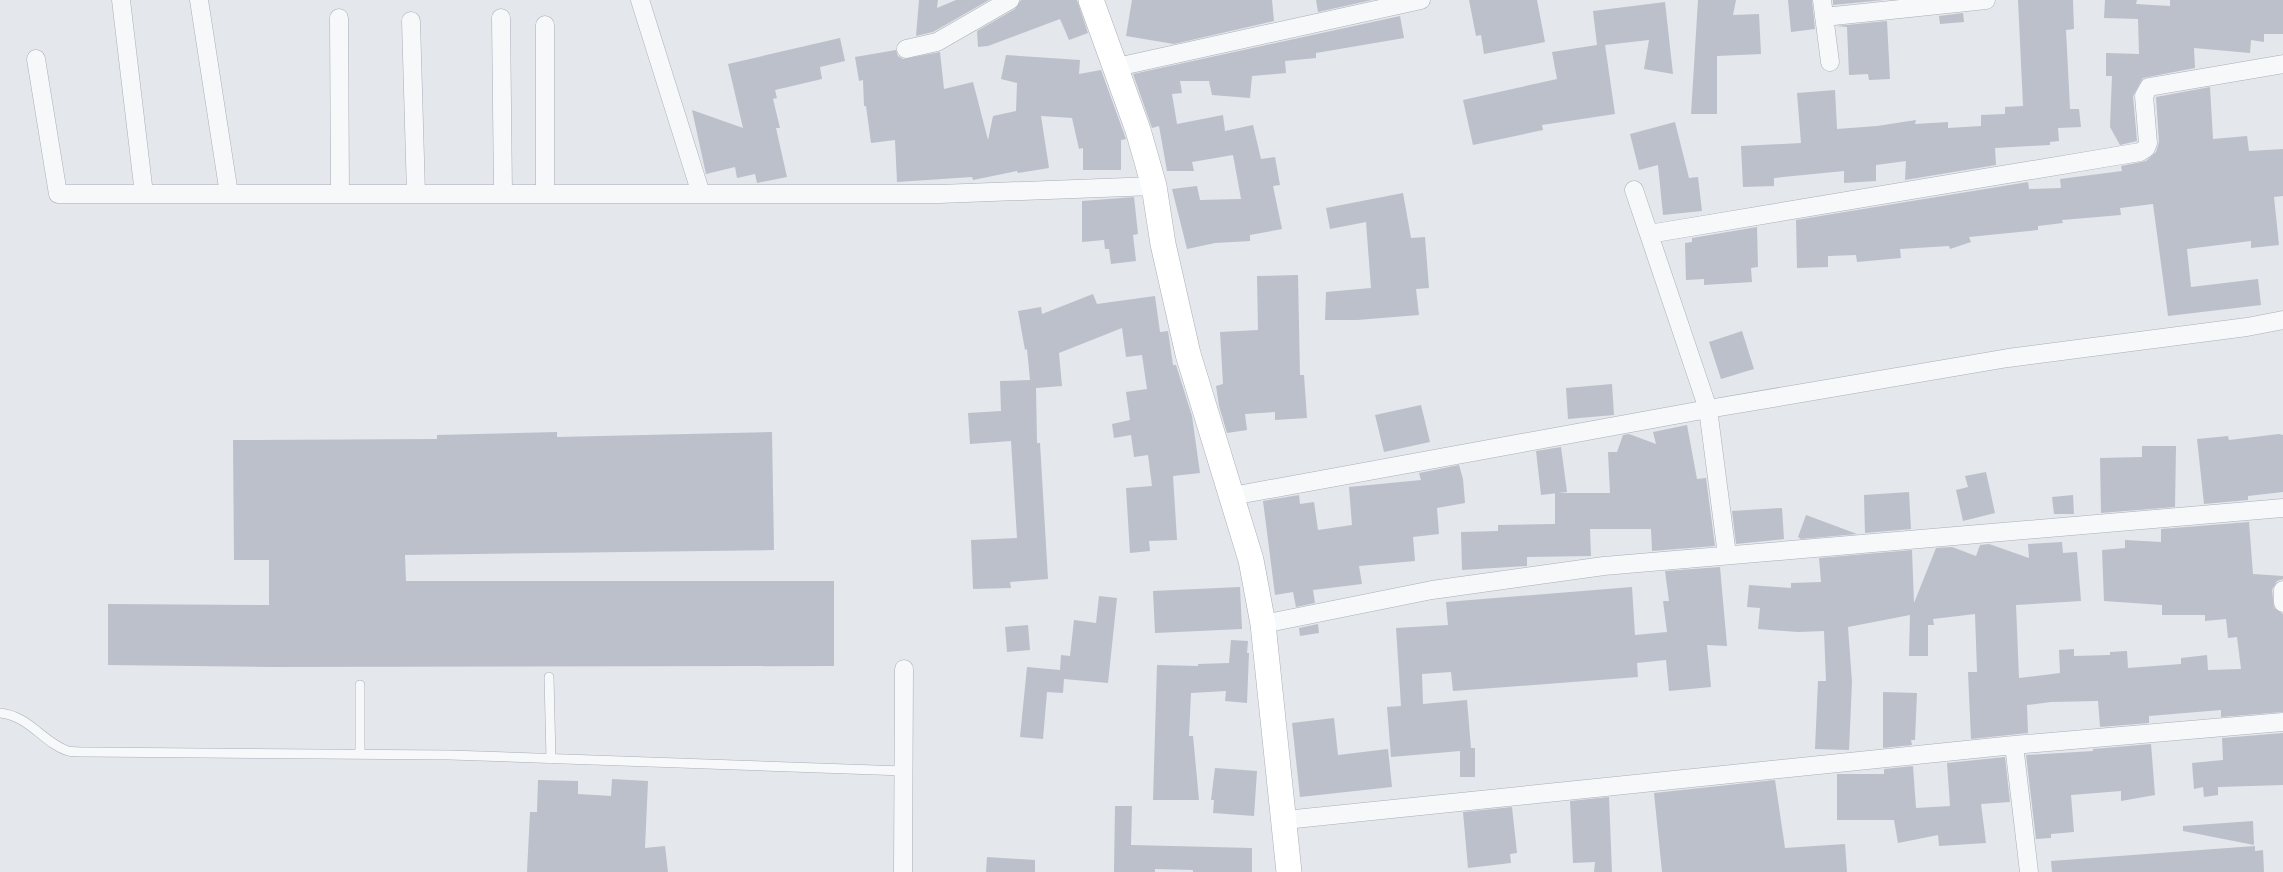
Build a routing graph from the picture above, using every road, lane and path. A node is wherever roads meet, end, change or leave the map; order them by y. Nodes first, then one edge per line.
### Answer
1 (121, 0) edge
2 (199, 0) edge
3 (640, 0) edge
4 (1010, 0) edge
5 (1091, 0) edge
6 (1421, 0) edge
7 (1986, 0) edge
8 (1823, 9) edge
9 (339, 18) dead end
10 (501, 18) dead end
11 (411, 21) dead end
12 (545, 25) dead end
13 (906, 49) dead end
14 (36, 59) dead end
15 (1830, 62) dead end
16 (2283, 64) edge
17 (1117, 66) junction
18 (1154, 186) junction
19 (1634, 190) dead end
20 (144, 194) junction
21 (229, 194) junction
22 (340, 194) junction
23 (416, 194) junction
24 (503, 194) junction
25 (545, 194) junction
26 (701, 194) junction
27 (1649, 234) junction
28 (2283, 320) edge
29 (1708, 409) junction
30 (1232, 496) junction
31 (2283, 508) edge
32 (1727, 555) junction
33 (2283, 590) edge
34 (2283, 603) edge
35 (1263, 624) junction
36 (904, 668) dead end
37 (548, 677) dead end
38 (360, 685) dead end
39 (0, 713) edge
40 (2283, 722) edge
41 (2014, 745) junction
42 (360, 754) junction
43 (551, 759) junction
44 (904, 771) junction
45 (1285, 820) junction
46 (903, 872) edge
47 (1289, 872) edge
48 (2029, 872) edge

1 - 20 street
2 - 21 street
3 - 26 street
4 - 13 street
5 - 17 street
6 - 17 street
7 - 8 street
8 - 15 street
9 - 22 street
10 - 24 street
11 - 23 street
12 - 25 street
14 - 20 street
16 - 27 street
17 - 18 street
18 - 26 street
18 - 30 street
19 - 27 street
20 - 21 street
21 - 22 street
22 - 23 street
23 - 24 street
24 - 25 street
25 - 26 street
27 - 29 street
28 - 29 street
29 - 30 street
29 - 32 street
30 - 35 street
31 - 32 street
32 - 35 street
33 - 34 street
35 - 45 street
36 - 44 street
37 - 43 lane
38 - 42 lane
39 - 42 lane
40 - 41 street
41 - 45 street
41 - 48 street
42 - 43 lane
43 - 44 lane
44 - 46 street
45 - 47 street

